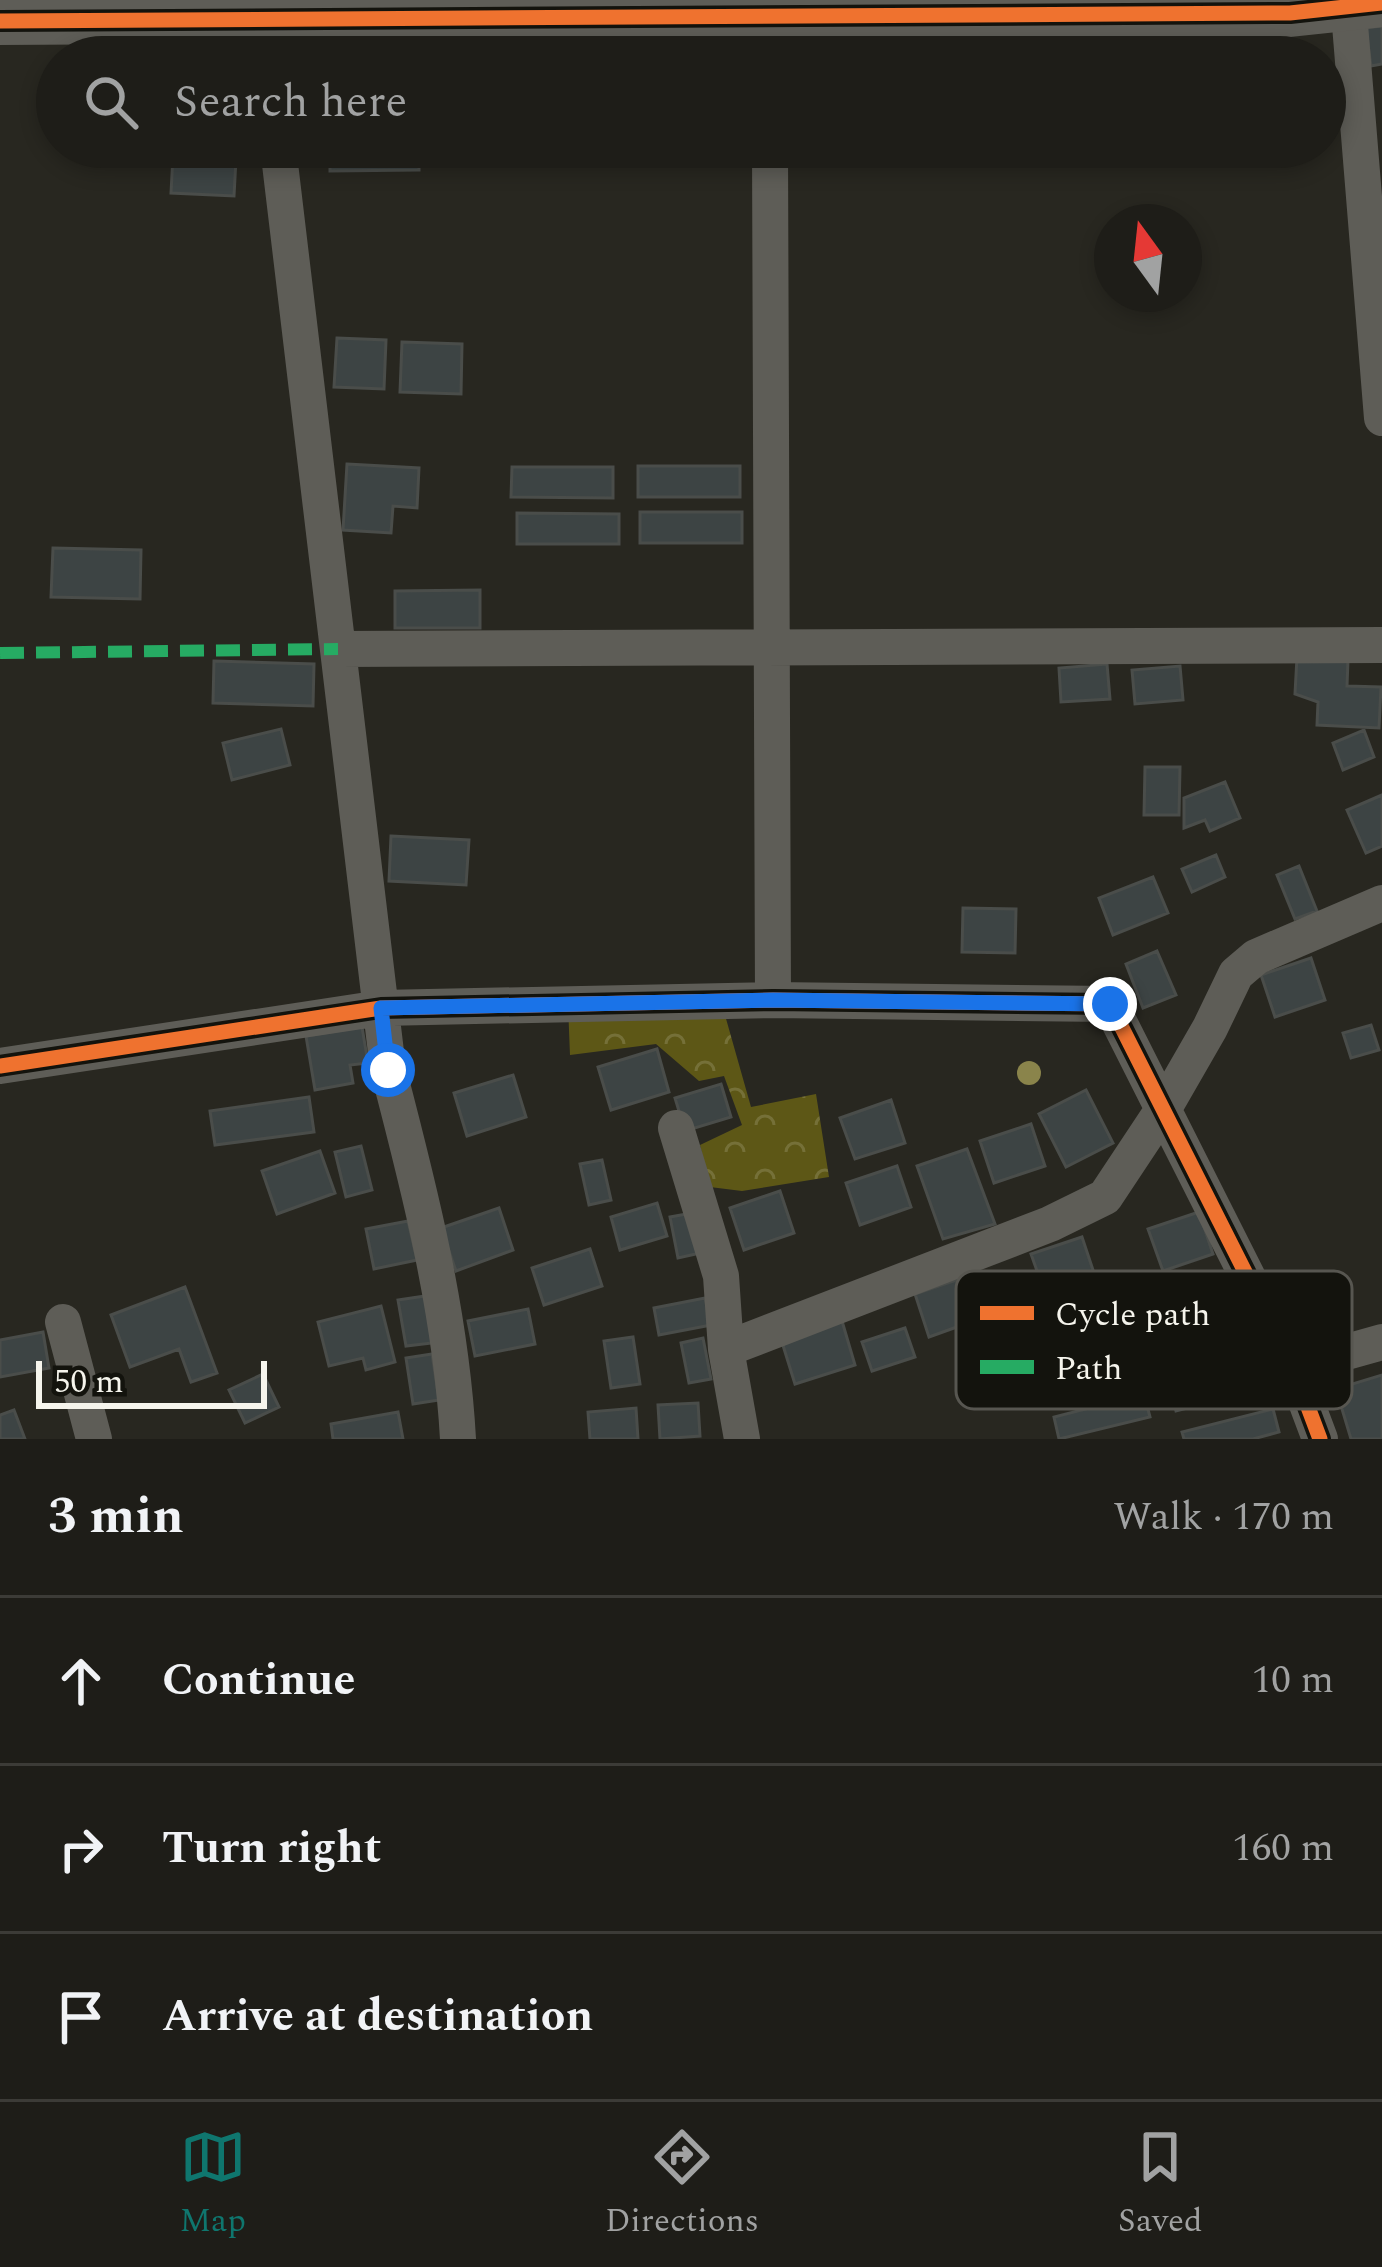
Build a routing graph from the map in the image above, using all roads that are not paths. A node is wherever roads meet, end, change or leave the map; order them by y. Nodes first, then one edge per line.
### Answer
1 (1360, 4) edge
2 (0, 21) edge
3 (770, 24) edge
4 (264, 26) edge
5 (281, 168) edge
6 (770, 168) edge
7 (1382, 418) edge
8 (1382, 645) edge
9 (772, 648) junction
10 (338, 649) junction
11 (1382, 903) edge
12 (773, 1000) junction
13 (381, 1008) junction
14 (0, 1066) edge
15 (1164, 1108) junction
16 (676, 1128) dead end
17 (1245, 1271) edge
18 (63, 1322) dead end
19 (1382, 1342) edge
20 (726, 1349) junction
21 (1352, 1350) edge
22 (1309, 1409) edge
23 (94, 1439) edge
24 (458, 1439) edge
25 (742, 1439) edge
26 (1320, 1439) edge

1 - 3 street
1 - 7 street
2 - 4 street
3 - 4 street
5 - 10 street
6 - 9 street
8 - 9 street
9 - 10 street
9 - 12 street
10 - 13 street
11 - 15 street
12 - 13 street
12 - 15 street
13 - 14 street
13 - 24 street
15 - 17 street
15 - 20 street
16 - 20 street
18 - 23 street
19 - 21 street
20 - 25 street
22 - 26 street

